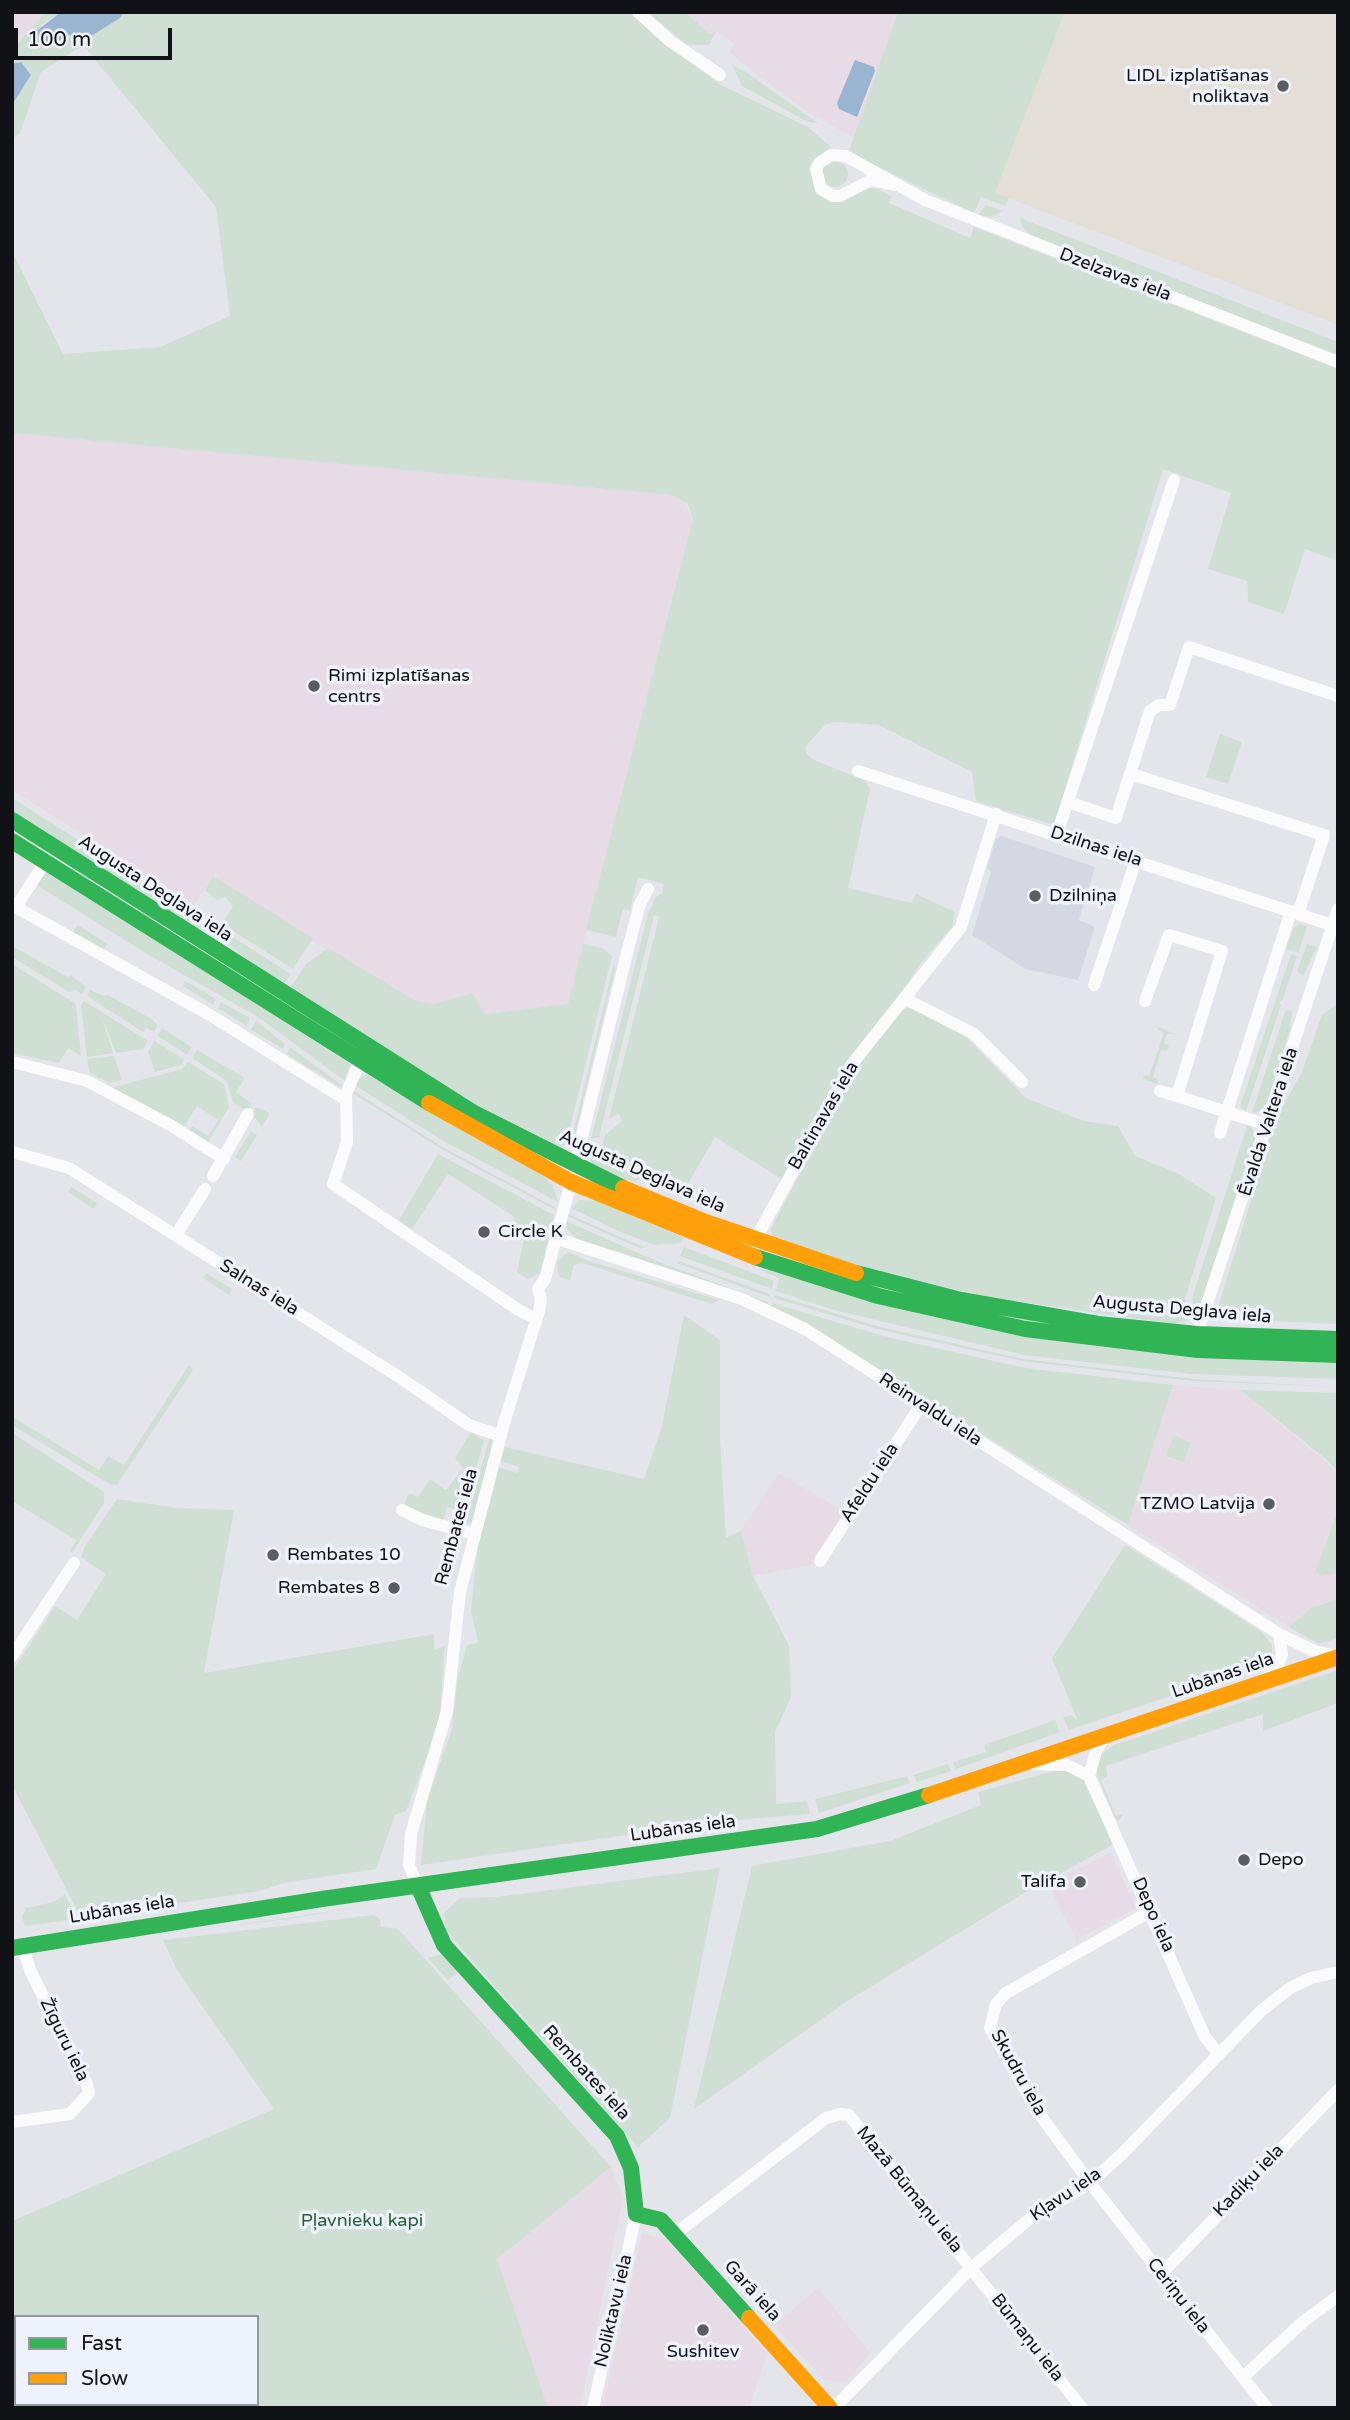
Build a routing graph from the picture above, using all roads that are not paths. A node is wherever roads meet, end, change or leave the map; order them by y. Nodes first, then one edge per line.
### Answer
1 (638, 12) edge
2 (720, 75) dead end
3 (894, 185) junction
4 (1338, 362) edge
5 (1174, 480) dead end
6 (1338, 696) edge
7 (858, 771) dead end
8 (1131, 774) junction
9 (1068, 802) junction
10 (996, 814) junction
11 (12, 820) edge
12 (1057, 834) junction
13 (12, 841) edge
14 (1136, 860) junction
15 (45, 862) junction
16 (648, 889) dead end
17 (14, 906) edge
18 (1338, 909) edge
19 (1295, 913) junction
20 (1332, 925) junction
21 (1094, 985) dead end
22 (904, 998) junction
23 (1145, 1001) dead end
24 (360, 1061) junction
25 (12, 1062) edge
26 (1022, 1082) dead end
27 (1160, 1091) dead end
28 (1177, 1096) junction
29 (346, 1100) junction
30 (452, 1109) junction
31 (1227, 1112) junction
32 (248, 1114) dead end
33 (1267, 1125) junction
34 (1220, 1133) dead end
35 (12, 1152) edge
36 (224, 1159) junction
37 (575, 1165) junction
38 (213, 1176) dead end
39 (571, 1182) junction
40 (205, 1189) dead end
41 (176, 1235) junction
42 (555, 1238) junction
43 (755, 1240) junction
44 (536, 1319) junction
45 (1197, 1334) junction
46 (1338, 1339) edge
47 (1338, 1355) edge
48 (921, 1405) junction
49 (501, 1436) junction
50 (402, 1510) dead end
51 (474, 1534) junction
52 (820, 1561) dead end
53 (74, 1563) dead end
54 (1279, 1634) junction
55 (12, 1656) edge
56 (1338, 1657) edge
57 (1259, 1684) junction
58 (1106, 1736) junction
59 (1025, 1764) junction
60 (1089, 1776) junction
61 (418, 1886) junction
62 (1151, 1911) junction
63 (17, 1947) edge
64 (1338, 1972) edge
65 (1218, 2053) junction
66 (1338, 2090) edge
67 (12, 2122) edge
68 (1090, 2183) junction
69 (636, 2214) junction
70 (675, 2234) junction
71 (971, 2268) junction
72 (1161, 2274) junction
73 (1338, 2296) edge
74 (1243, 2378) junction
75 (593, 2408) edge
76 (832, 2408) edge
77 (1082, 2408) edge
78 (1267, 2408) edge

1 - 2 street
3 - 3 street, Dzelzavas iela
3 - 4 street, Dzelzavas iela
5 - 9 street
6 - 8 street
7 - 10 street, Dzilnas iela
8 - 9 street
8 - 19 street
9 - 12 street
10 - 12 street, Dzilnas iela
10 - 22 street, Baltinavas iela
11 - 30 main road, Augusta Deglava iela
12 - 14 street, Dzilnas iela
13 - 15 main road, Augusta Deglava iela
14 - 19 street, Dzilnas iela
14 - 21 street
15 - 17 street
15 - 24 main road, Augusta Deglava iela
16 - 37 street
17 - 29 street
18 - 20 street, Ēvalda Valtera iela
19 - 20 street, Dzilnas iela
19 - 31 street
20 - 33 street, Ēvalda Valtera iela
22 - 26 street
22 - 43 street, Baltinavas iela
23 - 28 street
24 - 29 street
24 - 30 main road, Augusta Deglava iela
25 - 36 street
27 - 28 street
28 - 31 street
29 - 44 street
30 - 37 main road, Augusta Deglava iela
30 - 39 main road, Augusta Deglava iela
31 - 33 street
31 - 34 street
32 - 36 street
33 - 45 street, Ēvalda Valtera iela
35 - 41 street, Salnas iela
36 - 38 street
37 - 43 main road, Augusta Deglava iela
39 - 42 street, Rembates iela
39 - 47 main road, Augusta Deglava iela
40 - 41 street
41 - 49 street, Salnas iela
42 - 44 street, Rembates iela
42 - 48 street, Reinvaldu iela
43 - 45 main road, Augusta Deglava iela
44 - 49 street, Rembates iela
45 - 46 main road, Augusta Deglava iela
48 - 52 street, Afeldu iela
48 - 54 street, Reinvaldu iela
49 - 51 street, Rembates iela
50 - 51 street
51 - 61 street, Rembates iela
53 - 55 street
54 - 56 street, Reinvaldu iela
54 - 57 street
56 - 57 main road, Lubānas iela
57 - 58 main road, Lubānas iela
58 - 59 main road, Lubānas iela
58 - 60 street
59 - 60 street
59 - 61 main road, Lubānas iela
60 - 62 street, Depo iela
61 - 63 main road, Lubānas iela
61 - 69 main road, Rembates iela
62 - 65 street, Depo iela
62 - 68 street, Skudru iela
63 - 67 street, Žīguru iela
64 - 65 street, Kļavu iela
65 - 68 street, Kļavu iela
66 - 72 street, Kadiķu iela
68 - 71 street, Kļavu iela
68 - 72 street, Ceriņu iela
69 - 70 main road, Garā iela
69 - 75 street, Noliktavu iela
70 - 71 street, Mazā Būmaņu iela
70 - 76 main road, Garā iela
71 - 76 street, Kļavu iela
71 - 77 street, Būmaņu iela
72 - 74 street, Ceriņu iela
73 - 74 street
74 - 78 street, Ceriņu iela

